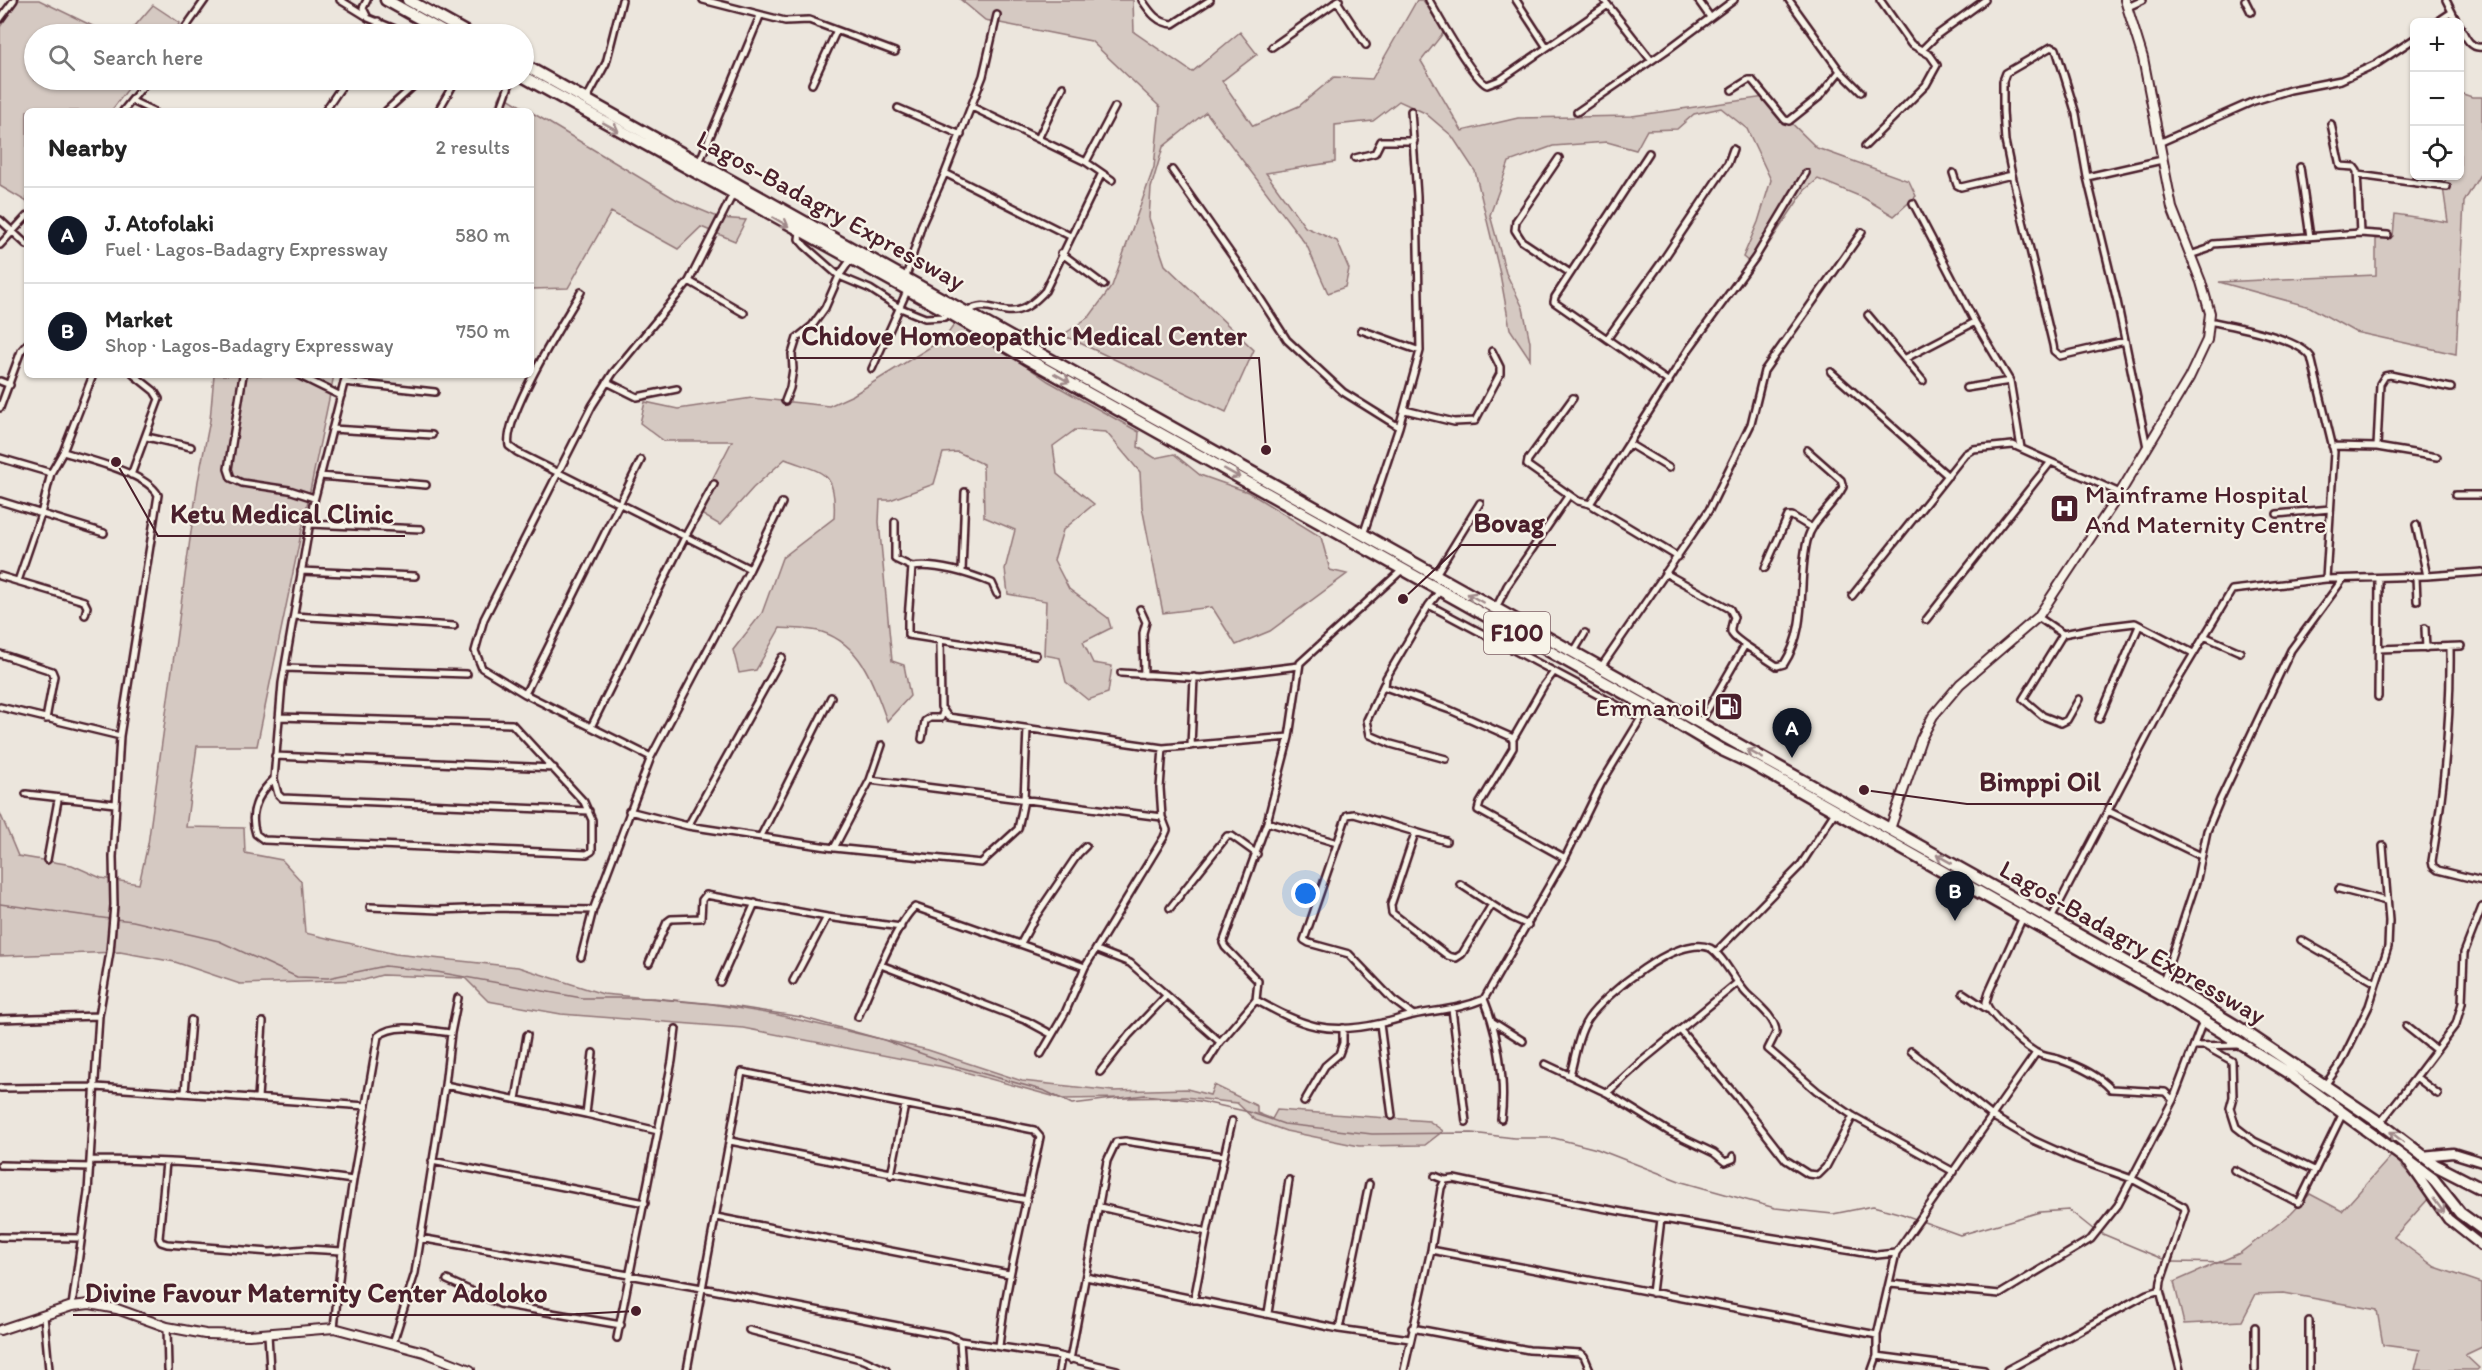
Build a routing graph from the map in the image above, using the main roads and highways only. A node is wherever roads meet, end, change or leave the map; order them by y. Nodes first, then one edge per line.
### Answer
1 (386, 0) edge
2 (408, 0) edge
3 (429, 24) edge
4 (451, 24) edge
5 (534, 72) edge
6 (534, 83) edge
7 (583, 105) junction
8 (1573, 658) junction
9 (1729, 740) junction
10 (1722, 750) junction
11 (2072, 930) junction
12 (2067, 943) junction
13 (2422, 1156) junction
14 (2406, 1158) junction
15 (2482, 1162) edge
16 (2482, 1189) edge
17 (2482, 1229) edge
18 (2482, 1246) edge

1 - 3 highway
2 - 4 highway
5 - 7 highway, Lagos-Badagry Expressway / F100
6 - 7 highway, Lagos-Badagry Expressway / F100
7 -> 8 highway, Lagos-Badagry Expressway / F100
8 -> 7 highway, Lagos-Badagry Expressway / F100
8 - 9 highway, Lagos-Badagry Expressway / F100
8 - 10 highway, Lagos-Badagry Expressway / F100
9 - 10 highway
11 -> 9 highway, Lagos-Badagry Expressway / F100
10 - 12 highway, Lagos-Badagry Expressway / F100
11 - 12 highway
13 -> 11 highway, Lagos-Badagry Expressway / F100
12 - 14 highway, Lagos-Badagry Expressway / F100
13 - 15 main road
13 - 16 highway, Lagos-Badagry Expressway / F100
14 - 17 highway, Lagos-Badagry Expressway / F100
14 -> 18 main road, Lagos-Badagry Expressway

